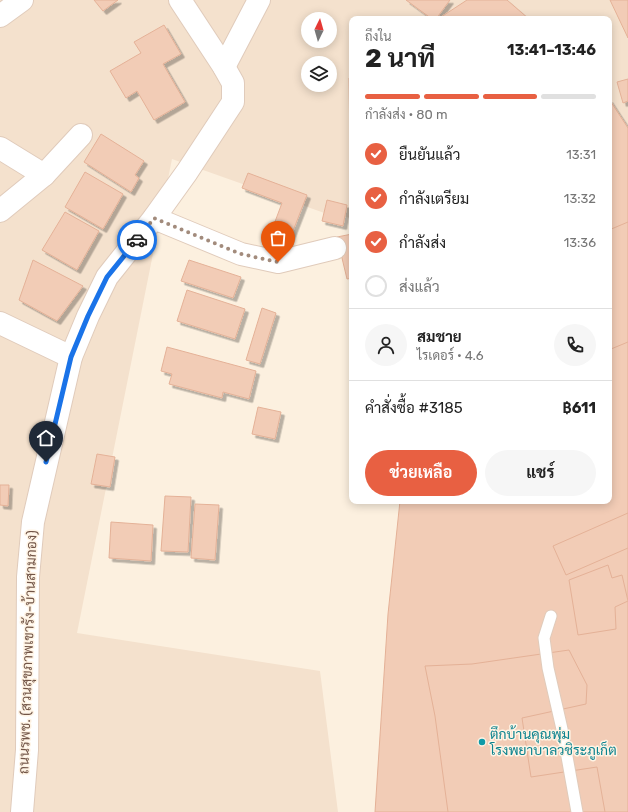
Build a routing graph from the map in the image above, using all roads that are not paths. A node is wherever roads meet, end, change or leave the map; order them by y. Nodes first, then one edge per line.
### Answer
1 (22, 0) edge
2 (180, 0) edge
3 (259, 0) edge
4 (0, 16) edge
5 (224, 67) junction
6 (81, 135) dead end
7 (0, 148) edge
8 (44, 175) junction
9 (0, 211) edge
10 (154, 218) junction
11 (335, 248) dead end
12 (0, 323) edge
13 (71, 357) junction
14 (551, 616) dead end
15 (22, 812) edge
16 (576, 812) edge

1 - 4 street
2 - 5 street, ถนนรพช. (สวนสุขภาพเขารัง-บ้านสามกอง)
3 - 5 street
5 - 10 street, ถนนรพช. (สวนสุขภาพเขารัง-บ้านสามกอง)
6 - 8 street
7 - 8 street
8 - 9 street
10 - 11 street
10 - 13 street, ถนนรพช. (สวนสุขภาพเขารัง-บ้านสามกอง)
12 - 13 street
13 - 15 street, ถนนรพช. (สวนสุขภาพเขารัง-บ้านสามกอง)
14 - 16 lane

